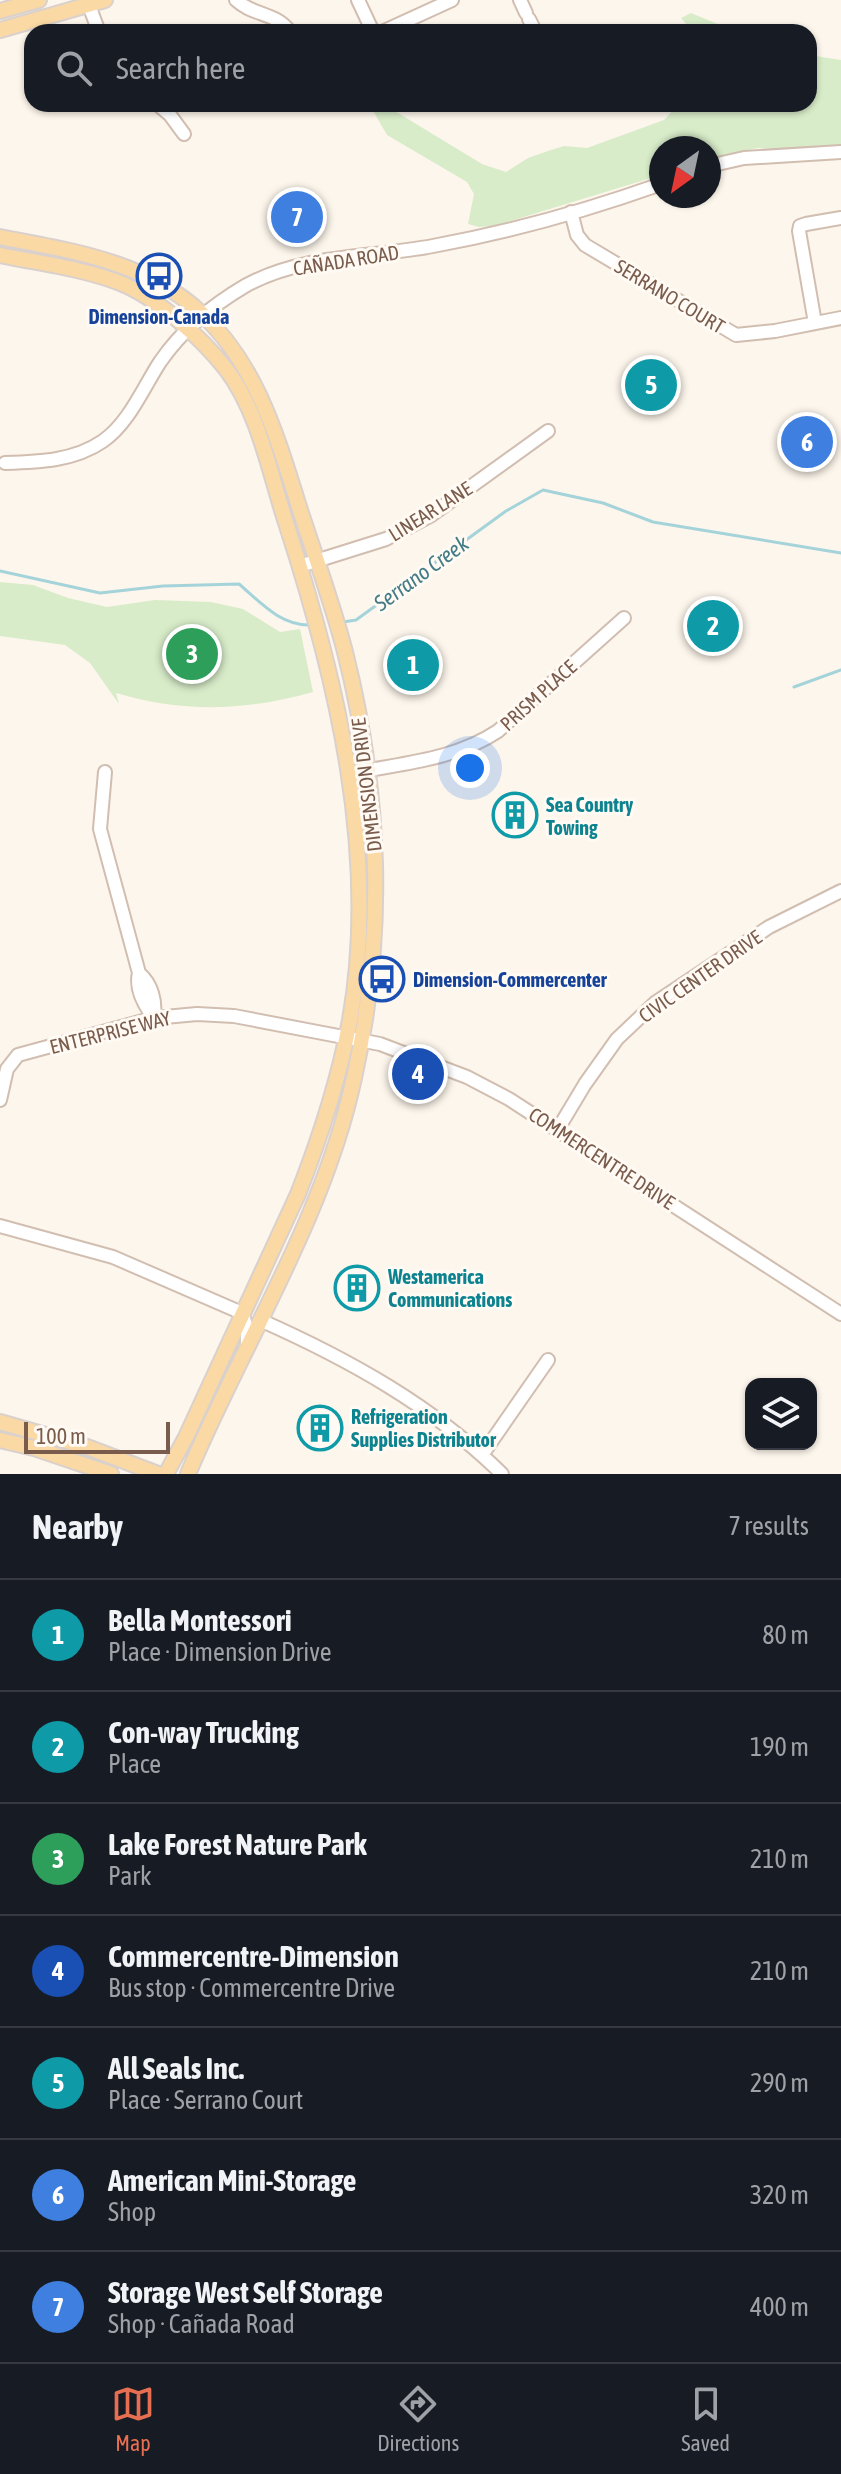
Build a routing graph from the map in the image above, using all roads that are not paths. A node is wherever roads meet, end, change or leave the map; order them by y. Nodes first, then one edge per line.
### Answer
1 (39, 0) edge
2 (105, 0) edge
3 (236, 0) edge
4 (358, 0) edge
5 (452, 0) edge
6 (88, 2) edge
7 (434, 4) edge
8 (0, 11) edge
9 (96, 24) edge
10 (282, 24) edge
11 (369, 24) edge
12 (397, 24) edge
13 (0, 30) edge
14 (166, 112) edge
15 (184, 134) dead end
16 (841, 152) edge
17 (721, 163) edge
18 (649, 188) edge
19 (571, 212) junction
20 (841, 218) edge
21 (0, 237) edge
22 (0, 255) edge
23 (202, 314) junction
24 (841, 318) edge
25 (815, 323) junction
26 (187, 328) junction
27 (548, 431) dead end
28 (5, 463) dead end
29 (316, 561) junction
30 (300, 566) junction
31 (624, 618) dead end
32 (366, 770) junction
33 (105, 772) dead end
34 (349, 774) junction
35 (841, 891) edge
36 (154, 1018) junction
37 (346, 1037) junction
38 (362, 1040) junction
39 (0, 1100) edge
40 (558, 1129) junction
41 (0, 1226) edge
42 (242, 1313) junction
43 (841, 1314) edge
44 (260, 1320) junction
45 (247, 1348) junction
46 (548, 1360) dead end
47 (0, 1422) edge
48 (0, 1440) edge
49 (482, 1455) junction
50 (111, 1474) edge
51 (158, 1474) edge
52 (166, 1474) edge
53 (188, 1474) edge
54 (502, 1474) edge

1 - 8 main road
2 - 6 main road
3 - 10 street
4 - 11 street
5 - 7 street
6 - 9 street
6 - 13 main road
7 - 12 street
14 - 15 street
16 - 17 street
18 - 19 street, CAÑADA ROAD
19 - 23 street, CAÑADA ROAD
19 - 25 street, SERRANO COURT
20 - 25 street
21 - 23 main road, DIMENSION DRIVE
22 - 26 main road, DIMENSION DRIVE
23 - 26 street, CAÑADA ROAD
23 - 29 main road, DIMENSION DRIVE
24 - 25 street, SERRANO COURT
26 - 28 street, CAÑADA ROAD
26 - 30 main road, DIMENSION DRIVE
27 - 29 street, LINEAR LANE
29 - 30 street, LINEAR LANE
29 - 32 main road, DIMENSION DRIVE
30 - 34 main road, DIMENSION DRIVE
31 - 32 street, PRISM PLACE
32 - 34 street, PRISM PLACE
32 - 38 main road, DIMENSION DRIVE
33 - 36 street
34 - 37 main road, DIMENSION DRIVE
35 - 40 street, CIVIC CENTER DRIVE
36 - 37 street, ENTERPRISE WAY
36 - 39 street, ENTERPRISE WAY
37 - 38 street, COMMERCENTRE DRIVE
37 - 42 main road, DIMENSION DRIVE
38 - 40 street, COMMERCENTRE DRIVE
38 - 44 main road, DIMENSION DRIVE
40 - 43 street, COMMERCENTRE DRIVE
41 - 42 street
42 - 45 street
42 - 52 main road, DIMENSION DRIVE
44 - 45 main road, DIMENSION DRIVE
44 - 49 street
45 - 53 main road, DIMENSION DRIVE
46 - 49 street
47 - 51 main road
48 - 50 main road
49 - 54 street

